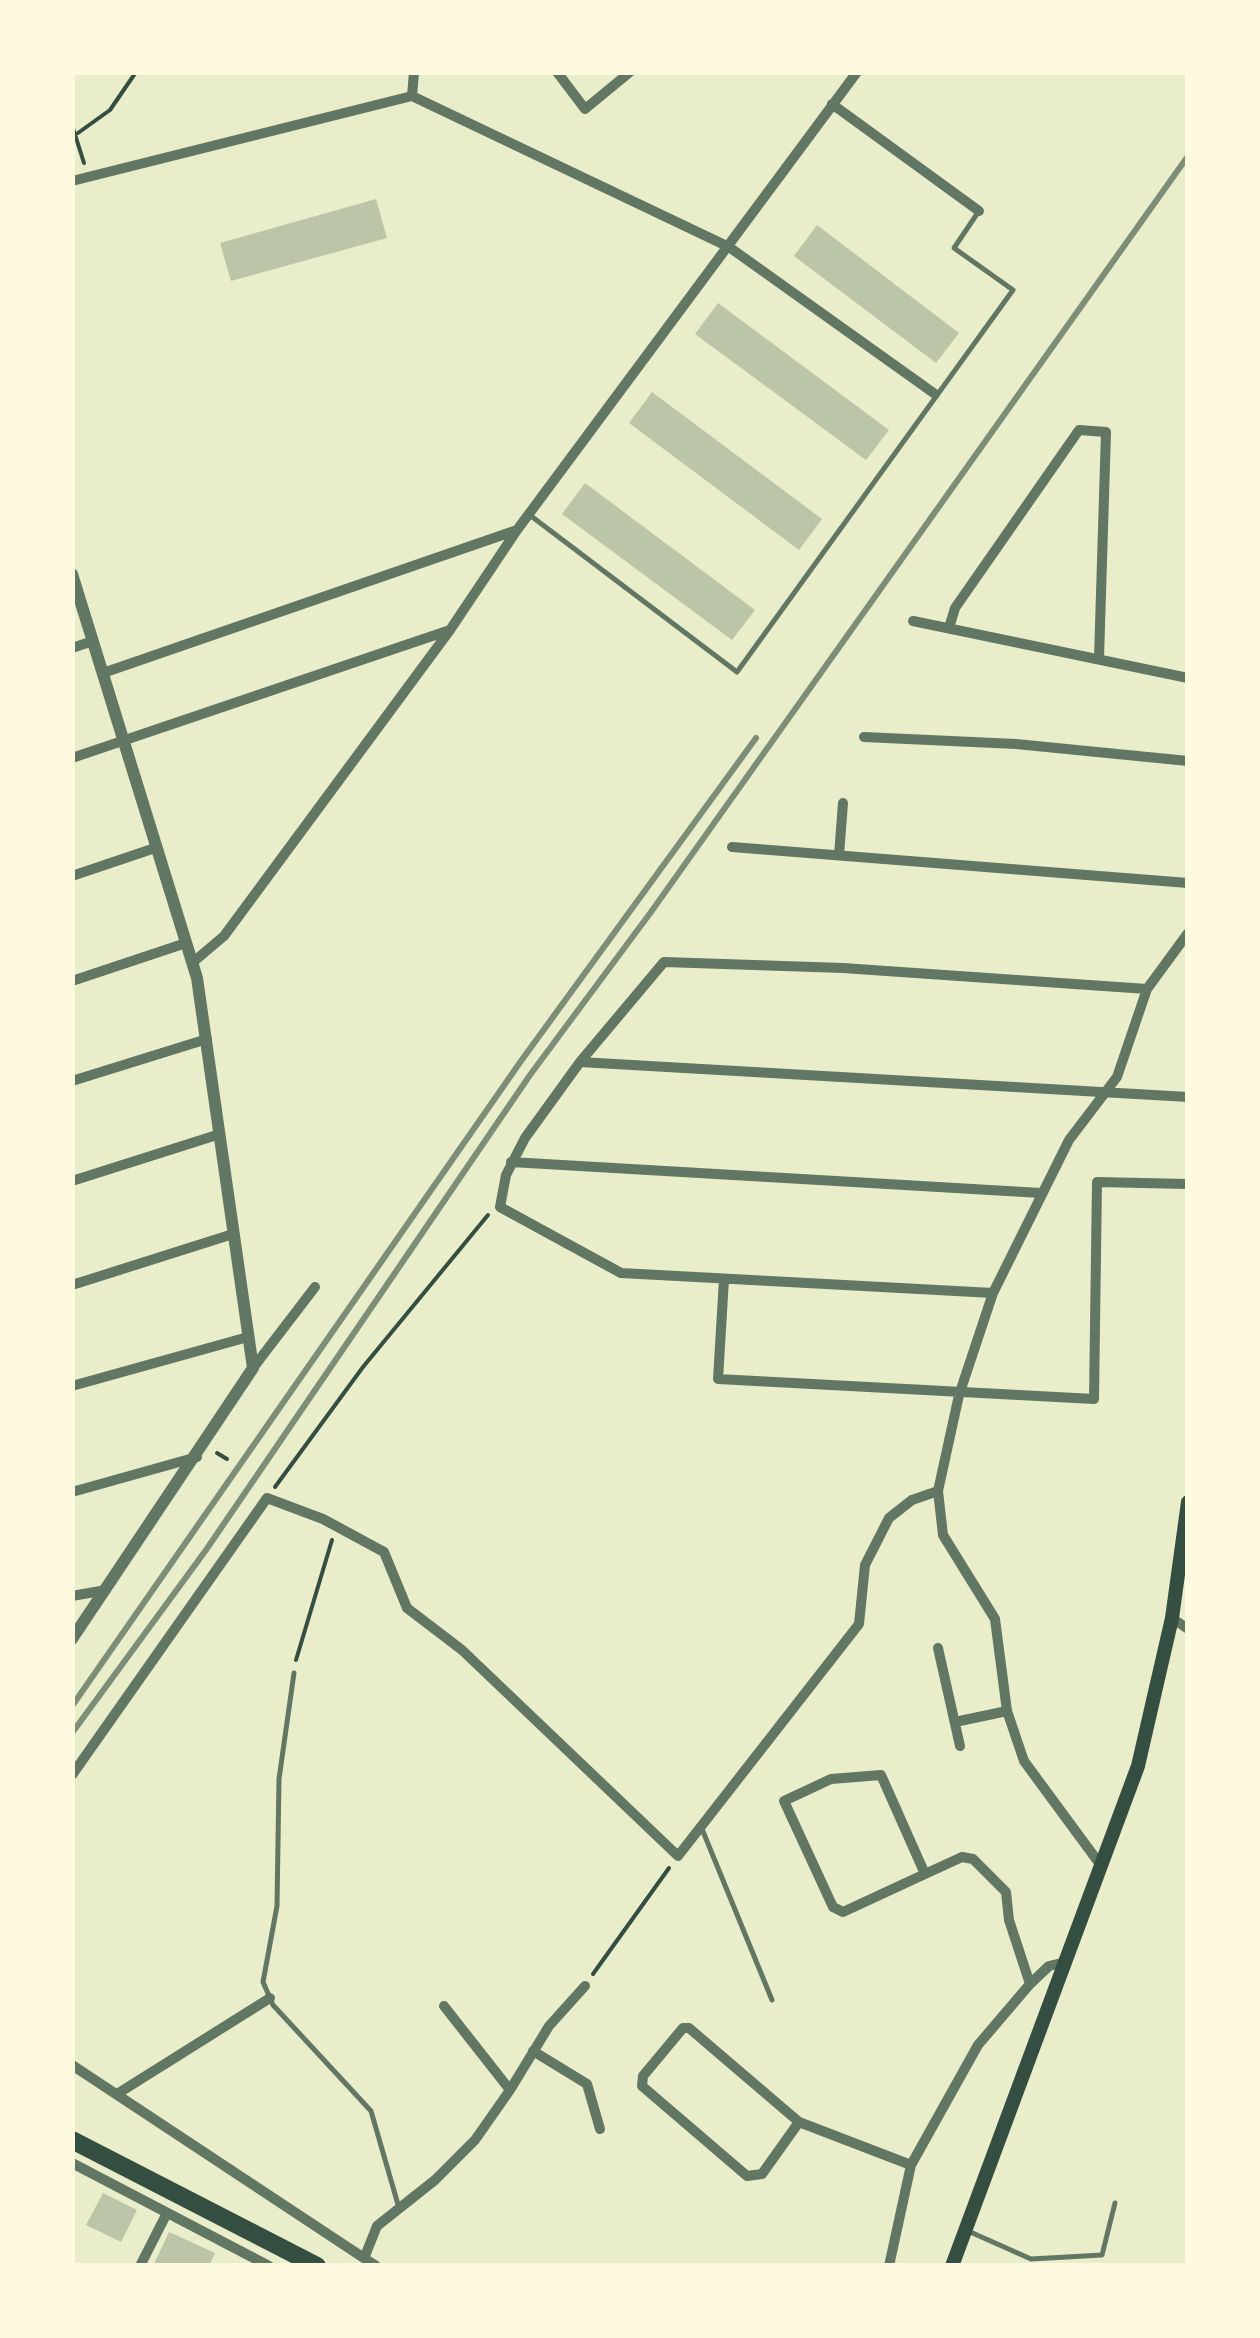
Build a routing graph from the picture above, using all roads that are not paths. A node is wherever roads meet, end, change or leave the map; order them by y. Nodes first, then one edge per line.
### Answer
1 (414, 72) edge
2 (557, 72) edge
3 (630, 72) edge
4 (857, 72) edge
5 (412, 96) junction
6 (832, 104) junction
7 (72, 181) edge
8 (979, 212) joint
9 (728, 247) junction
10 (935, 394) junction
11 (529, 514) junction
12 (516, 530) junction
13 (72, 574) edge
14 (914, 621) dead end
15 (949, 628) junction
16 (450, 630) junction
17 (93, 641) junction
18 (72, 648) edge
19 (1099, 658) junction
20 (103, 673) junction
21 (1188, 678) edge
22 (864, 738) dead end
23 (122, 740) junction
24 (72, 758) edge
25 (1188, 762) edge
26 (843, 804) dead end
27 (732, 847) dead end
28 (155, 848) junction
29 (839, 856) junction
30 (72, 876) edge
31 (1188, 883) edge
32 (1188, 933) edge
33 (186, 943) junction
34 (192, 963) junction
35 (72, 980) edge
36 (1146, 989) junction
37 (207, 1038) junction
38 (580, 1062) junction
39 (72, 1081) edge
40 (1104, 1091) junction
41 (1188, 1097) edge
42 (220, 1134) junction
43 (511, 1162) junction
44 (72, 1181) edge
45 (1188, 1184) edge
46 (1041, 1193) junction
47 (233, 1234) junction
48 (724, 1279) junction
49 (72, 1285) edge
50 (315, 1287) dead end
51 (994, 1293) junction
52 (248, 1337) junction
53 (254, 1368) junction
54 (72, 1386) edge
55 (958, 1395) junction
56 (198, 1456) junction
57 (938, 1490) junction
58 (72, 1492) edge
59 (1188, 1502) edge
60 (106, 1590) junction
61 (72, 1596) edge
62 (1172, 1618) junction
63 (1188, 1629) edge
64 (72, 1640) edge
65 (938, 1648) dead end
66 (294, 1673) road end
67 (1007, 1711) junction
68 (955, 1722) junction
69 (960, 1746) dead end
70 (72, 1775) edge
71 (700, 1826) junction
72 (1102, 1867) junction
73 (925, 1874) junction
74 (1066, 1962) junction
75 (1030, 1984) junction
76 (584, 1986) road end
77 (270, 1998) junction
78 (772, 2000) dead end
79 (444, 2006) dead end
80 (534, 2052) junction
81 (72, 2065) edge
82 (510, 2090) junction
83 (118, 2094) junction
84 (799, 2122) junction
85 (600, 2129) dead end
86 (72, 2140) edge
87 (72, 2164) edge
88 (911, 2164) junction
89 (1115, 2203) dead end
90 (399, 2210) junction
91 (167, 2213) junction
92 (966, 2230) junction
93 (365, 2256) junction
94 (1070, 2256) junction
95 (140, 2266) edge
96 (268, 2266) edge
97 (317, 2266) edge
98 (376, 2266) edge
99 (890, 2266) edge
100 (952, 2266) edge
101 (1070, 2266) edge

1 - 5 street
2 - 3 street
4 - 6 street
5 - 7 street
5 - 9 street
6 - 8 street
6 - 9 street
8 - 10 lane
9 - 10 street
9 - 11 street
10 - 11 lane
11 - 12 street
12 - 16 street
12 - 20 street
13 - 17 street
14 - 15 street
15 - 19 street
15 - 19 street
16 - 23 street
16 - 34 street
17 - 18 street
17 - 20 street
19 - 21 street
20 - 23 street
22 - 25 street
23 - 24 street
23 - 28 street
26 - 29 street
27 - 29 street
28 - 30 street
28 - 33 street
29 - 31 street
32 - 36 street
33 - 34 street
33 - 35 street
34 - 37 street
36 - 38 street
36 - 40 street
37 - 39 street
37 - 42 street
38 - 40 street
38 - 43 street
40 - 41 street
40 - 46 street
42 - 44 street
42 - 47 street
43 - 46 street
43 - 48 street
45 - 55 street
46 - 51 street
47 - 49 street
47 - 52 street
48 - 51 street
48 - 55 street
50 - 53 street
51 - 55 street
52 - 53 street
52 - 54 street
53 - 56 street
55 - 57 street
56 - 58 street
56 - 60 street
57 - 67 street
57 - 71 street
59 - 62 main road
60 - 61 street
60 - 64 street
62 - 63 street
62 - 72 main road
65 - 68 street
66 - 77 lane
67 - 68 street
67 - 72 street
68 - 69 street
70 - 71 street
71 - 78 lane
72 - 74 main road
73 - 73 street
73 - 75 street
74 - 75 street
74 - 92 main road
75 - 88 street
76 - 80 street
77 - 83 street
77 - 90 lane
79 - 82 street
80 - 82 street
80 - 85 street
81 - 83 street
82 - 90 street
83 - 93 street
84 - 84 street
84 - 88 street
86 - 97 highway
87 - 91 street
88 - 99 street
89 - 94 lane
90 - 93 street
91 - 95 street
91 - 96 street
92 - 94 lane
92 - 100 main road
93 - 98 street
94 - 101 lane

